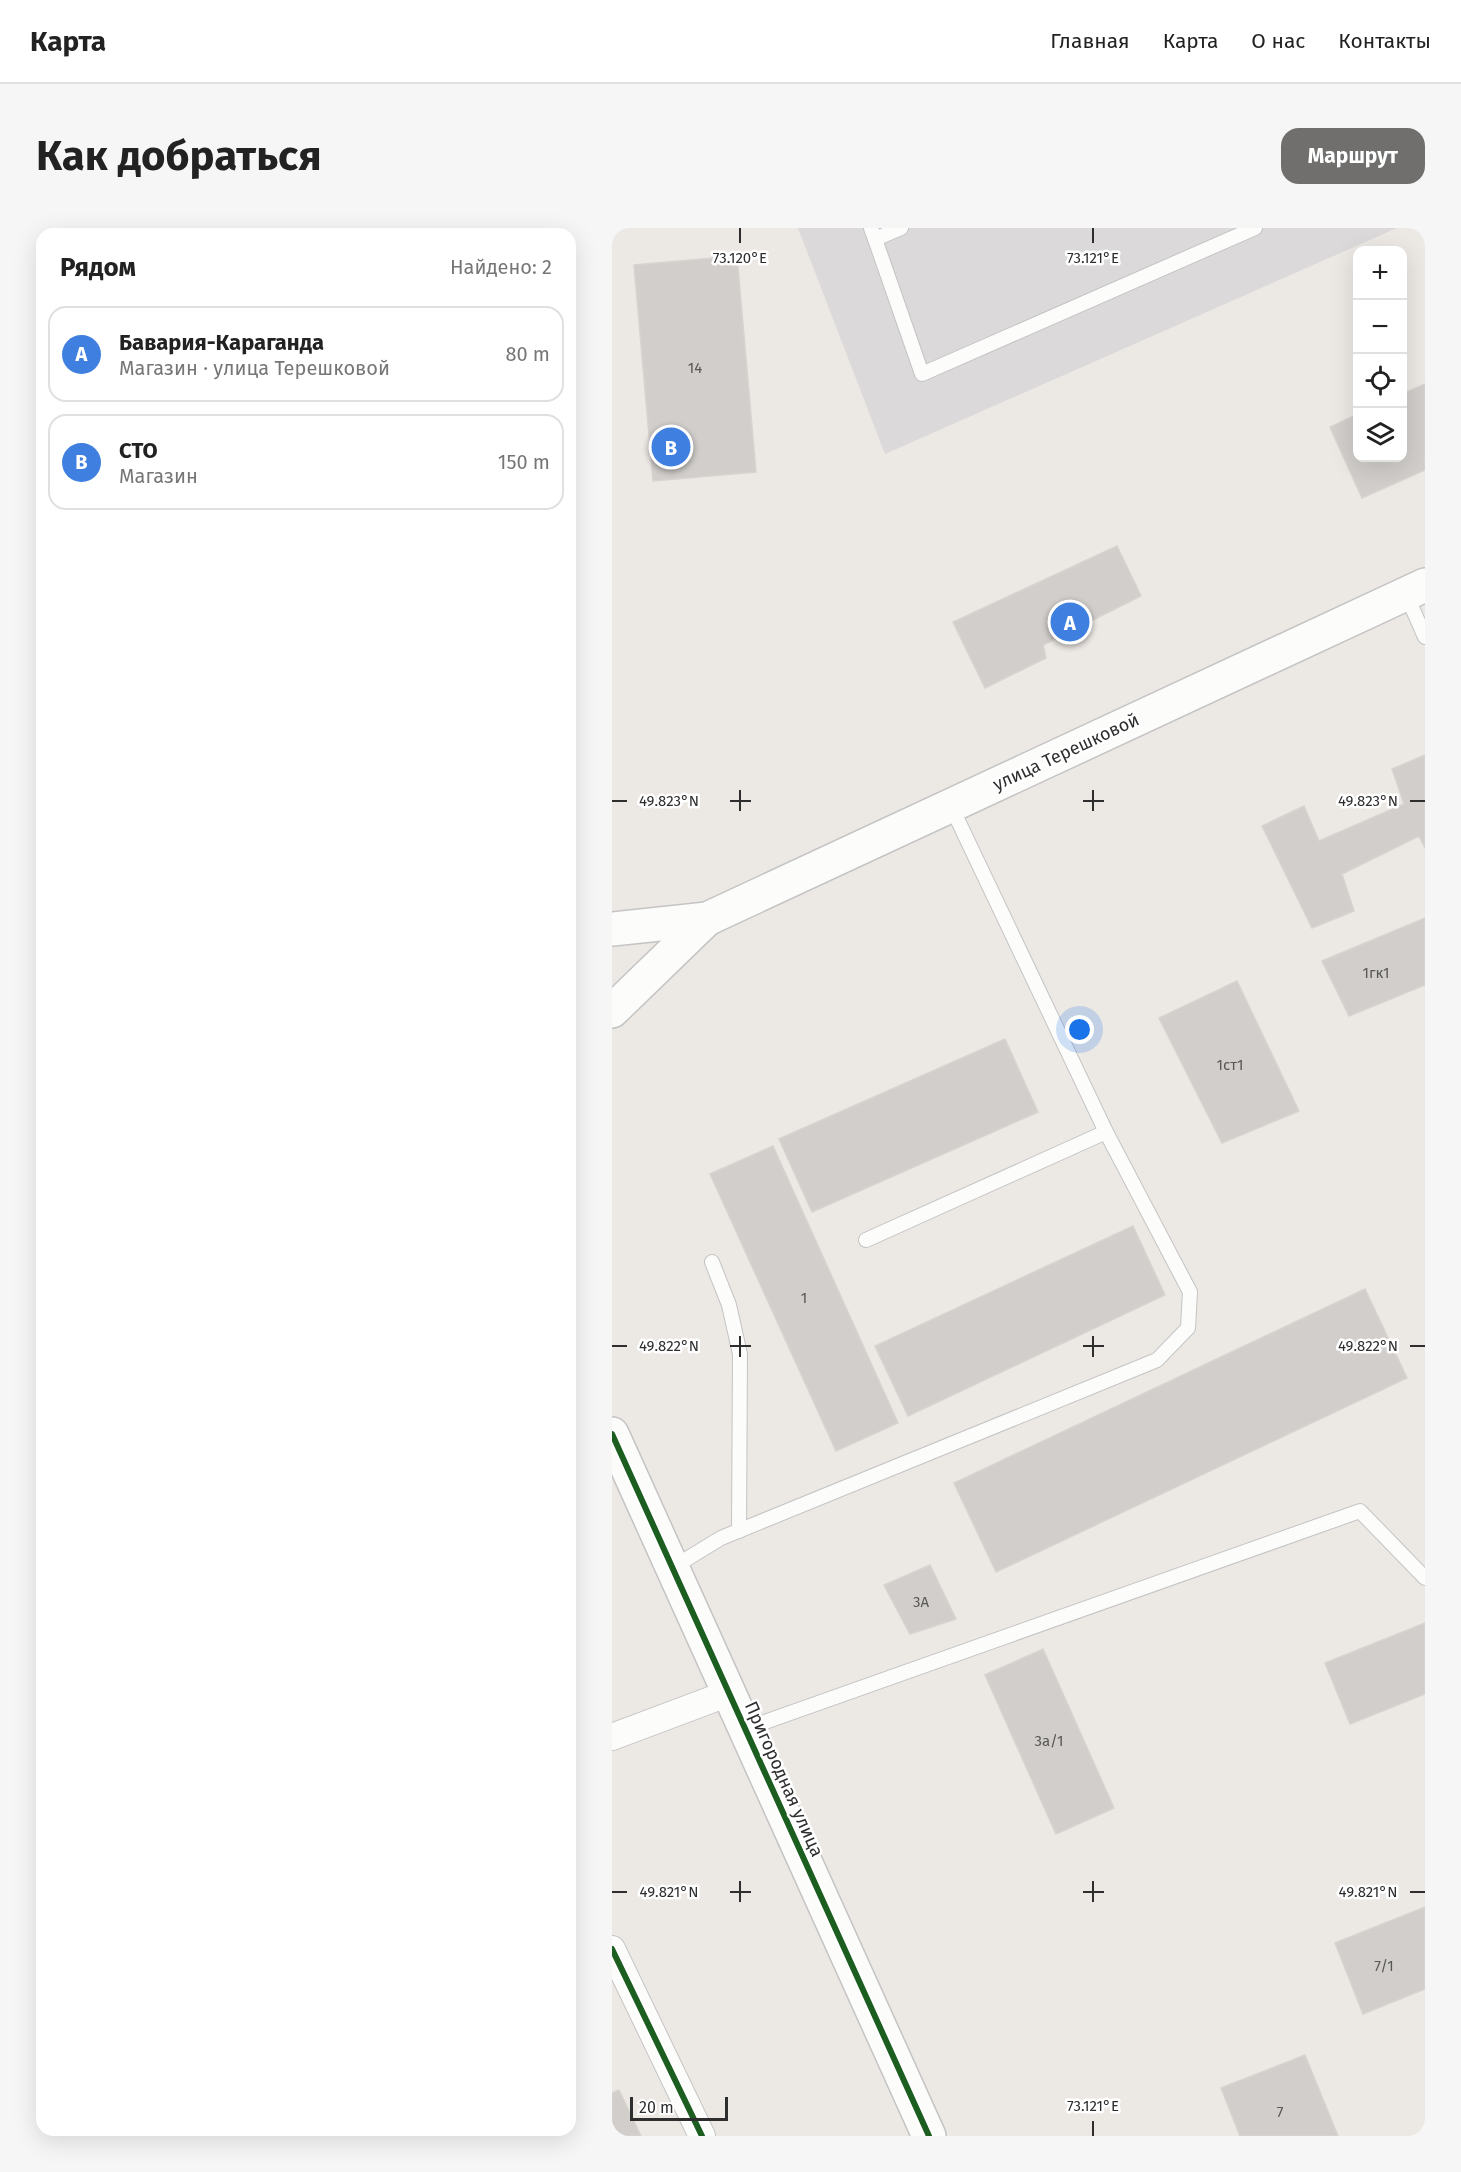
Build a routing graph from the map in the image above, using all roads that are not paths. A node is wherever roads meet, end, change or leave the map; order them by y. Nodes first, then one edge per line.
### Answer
1 (901, 228) edge
2 (1255, 228) edge
3 (873, 234) edge
4 (1415, 590) edge
5 (1425, 636) edge
6 (951, 806) junction
7 (707, 919) junction
8 (612, 929) edge
9 (612, 1011) edge
10 (1106, 1132) junction
11 (866, 1240) dead end
12 (712, 1262) dead end
13 (612, 1434) edge
14 (739, 1531) junction
15 (672, 1568) junction
16 (1425, 1578) edge
17 (729, 1693) junction
18 (745, 1729) junction
19 (612, 1737) edge
20 (612, 1949) edge
21 (702, 2136) edge
22 (929, 2136) edge

1 - 3 lane
2 - 3 lane
4 - 5 lane
4 - 6 main road, улица Терешковой
6 - 7 main road, улица Терешковой
6 - 10 lane
7 - 8 main road, улица Терешковой
7 - 9 main road, улица Терешковой
10 - 11 lane
10 - 14 lane
12 - 14 lane
13 - 15 main road, Пригородная улица
14 - 15 lane
15 - 17 main road, Пригородная улица
16 - 18 lane
17 - 18 main road, Пригородная улица
17 - 19 street
18 - 22 main road, Пригородная улица
20 - 21 street

